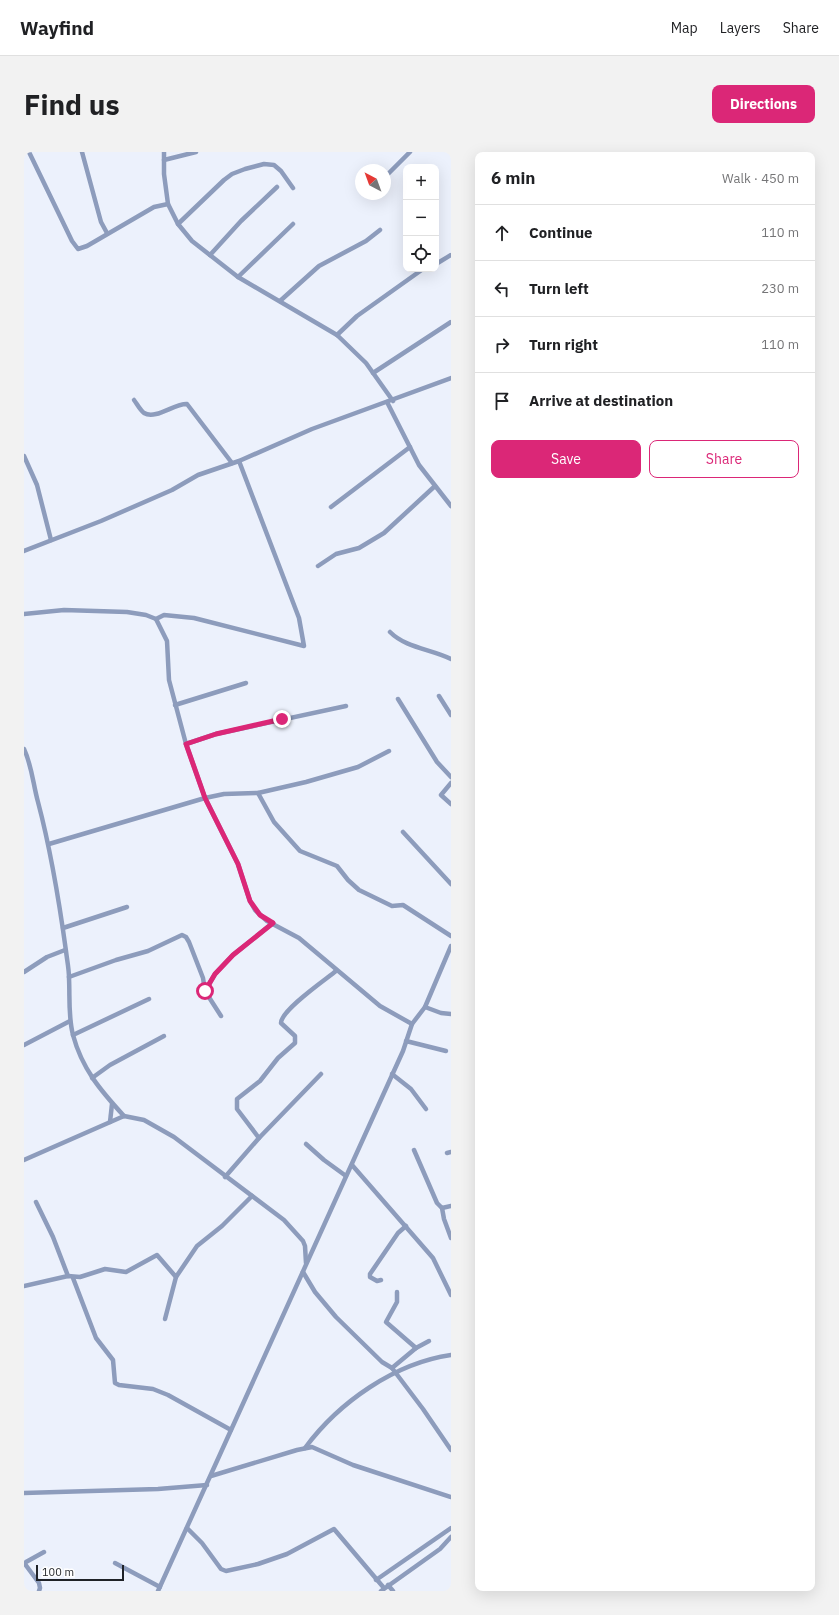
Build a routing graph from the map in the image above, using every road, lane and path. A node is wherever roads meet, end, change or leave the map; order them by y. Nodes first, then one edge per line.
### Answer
1 (29, 152) edge
2 (82, 152) edge
3 (164, 152) edge
4 (196, 152) edge
5 (410, 152) edge
6 (164, 160) junction
7 (391, 171) edge
8 (277, 187) dead end
9 (293, 188) dead end
10 (168, 204) junction
11 (178, 224) junction
12 (293, 224) dead end
13 (380, 230) dead end
14 (107, 233) junction
15 (210, 255) junction
16 (451, 255) edge
17 (439, 262) edge
18 (419, 272) edge
19 (238, 277) junction
20 (280, 301) junction
21 (451, 322) edge
22 (337, 335) junction
23 (373, 373) junction
24 (451, 378) edge
25 (134, 400) dead end
26 (393, 401) junction
27 (387, 402) junction
28 (410, 447) junction
29 (24, 456) edge
30 (240, 461) junction
31 (232, 462) junction
32 (435, 486) junction
33 (451, 506) edge
34 (331, 507) dead end
35 (51, 540) junction
36 (24, 551) edge
37 (318, 566) dead end
38 (24, 614) edge
39 (156, 619) junction
40 (390, 632) dead end
41 (451, 659) edge
42 (246, 683) dead end
43 (439, 696) dead end
44 (398, 699) dead end
45 (175, 705) junction
46 (346, 706) dead end
47 (451, 715) edge
48 (186, 744) junction
49 (24, 749) edge
50 (389, 751) dead end
51 (451, 777) edge
52 (451, 783) edge
53 (258, 793) junction
54 (205, 798) junction
55 (451, 804) edge
56 (403, 832) dead end
57 (49, 844) junction
58 (451, 884) edge
59 (127, 907) dead end
60 (273, 923) junction
61 (63, 928) junction
62 (451, 936) edge
63 (451, 946) edge
64 (65, 950) junction
65 (336, 971) junction
66 (24, 972) edge
67 (70, 977) junction
68 (205, 991) junction
69 (149, 999) dead end
70 (424, 1007) junction
71 (451, 1014) edge
72 (221, 1016) dead end
73 (70, 1022) junction
74 (412, 1024) junction
75 (73, 1035) junction
76 (164, 1036) dead end
77 (406, 1042) junction
78 (24, 1044) edge
79 (446, 1051) dead end
80 (321, 1074) dead end
81 (392, 1074) junction
82 (92, 1078) junction
83 (112, 1104) junction
84 (426, 1109) dead end
85 (124, 1116) junction
86 (110, 1122) junction
87 (259, 1138) junction
88 (306, 1144) dead end
89 (414, 1150) dead end
90 (24, 1160) edge
91 (352, 1165) junction
92 (346, 1176) junction
93 (225, 1177) junction
94 (252, 1196) junction
95 (36, 1202) dead end
96 (451, 1206) edge
97 (442, 1208) junction
98 (406, 1226) junction
99 (451, 1238) edge
100 (306, 1264) junction
101 (303, 1272) junction
102 (68, 1276) junction
103 (73, 1278) junction
104 (176, 1278) junction
105 (381, 1280) dead end
106 (449, 1284) edge
107 (24, 1286) edge
108 (397, 1292) dead end
109 (451, 1295) edge
110 (165, 1319) dead end
111 (429, 1341) dead end
112 (416, 1348) junction
113 (451, 1355) edge
114 (392, 1368) junction
115 (396, 1374) junction
116 (231, 1430) junction
117 (305, 1448) junction
118 (451, 1450) edge
119 (210, 1476) junction
120 (207, 1485) junction
121 (24, 1493) edge
122 (451, 1497) edge
123 (187, 1528) junction
124 (451, 1528) edge
125 (451, 1537) edge
126 (44, 1552) dead end
127 (115, 1562) dead end
128 (376, 1580) junction
129 (388, 1585) junction
130 (159, 1589) edge
131 (382, 1590) edge
132 (39, 1591) edge
133 (393, 1591) edge

1 - 14 street
2 - 14 street
3 - 6 street
4 - 6 street
5 - 7 street
6 - 10 street
8 - 15 street
9 - 11 street
10 - 11 street
10 - 14 street
11 - 15 street
12 - 19 street
13 - 20 street
15 - 19 street
16 - 17 street
18 - 22 street
19 - 20 street
20 - 22 street
21 - 23 street
22 - 23 street
23 - 26 street
24 - 26 street
25 - 31 street
26 - 27 street
27 - 28 street
27 - 30 street
28 - 32 street
28 - 34 street
29 - 35 street
30 - 31 street
30 - 39 street
31 - 35 street
32 - 33 street
32 - 37 street
35 - 36 street
38 - 39 street
39 - 45 street
40 - 41 street
42 - 45 street
43 - 47 street
44 - 51 street
45 - 48 street
46 - 48 street
48 - 54 street
49 - 57 street
50 - 53 street
52 - 55 street
53 - 54 street
53 - 62 street
54 - 57 street
54 - 60 street
56 - 58 street
57 - 61 street
59 - 61 street
60 - 65 street
60 - 68 street
61 - 64 street
63 - 70 street
64 - 66 street
64 - 67 street
65 - 74 street
65 - 87 street
67 - 68 street
67 - 73 street
68 - 72 street
69 - 75 street
70 - 71 street
70 - 74 street
73 - 75 street
73 - 78 street
74 - 77 street
75 - 82 street
76 - 82 street
77 - 79 street
77 - 81 street
80 - 87 street
81 - 84 street
81 - 91 street
82 - 83 street
83 - 85 street
83 - 86 street
85 - 86 street
85 - 93 street
86 - 90 street
87 - 93 street
88 - 92 street
89 - 97 street
91 - 92 street
91 - 98 street
92 - 100 street
93 - 94 street
94 - 100 street
94 - 104 street
95 - 102 street
96 - 97 street
97 - 99 street
98 - 105 street
98 - 106 street
100 - 101 street
101 - 114 street
101 - 116 street
102 - 103 street
102 - 107 street
103 - 104 street
103 - 116 street
104 - 110 street
106 - 109 street
108 - 112 street
111 - 112 street
112 - 114 street
113 - 115 street
114 - 115 street
115 - 117 street
115 - 118 street
116 - 119 street
117 - 119 street
117 - 122 street
119 - 120 street
120 - 121 street
120 - 123 street
123 - 128 street
123 - 130 street
124 - 128 street
125 - 129 street
126 - 132 street
127 - 130 street
128 - 131 street
129 - 131 street
129 - 133 street

